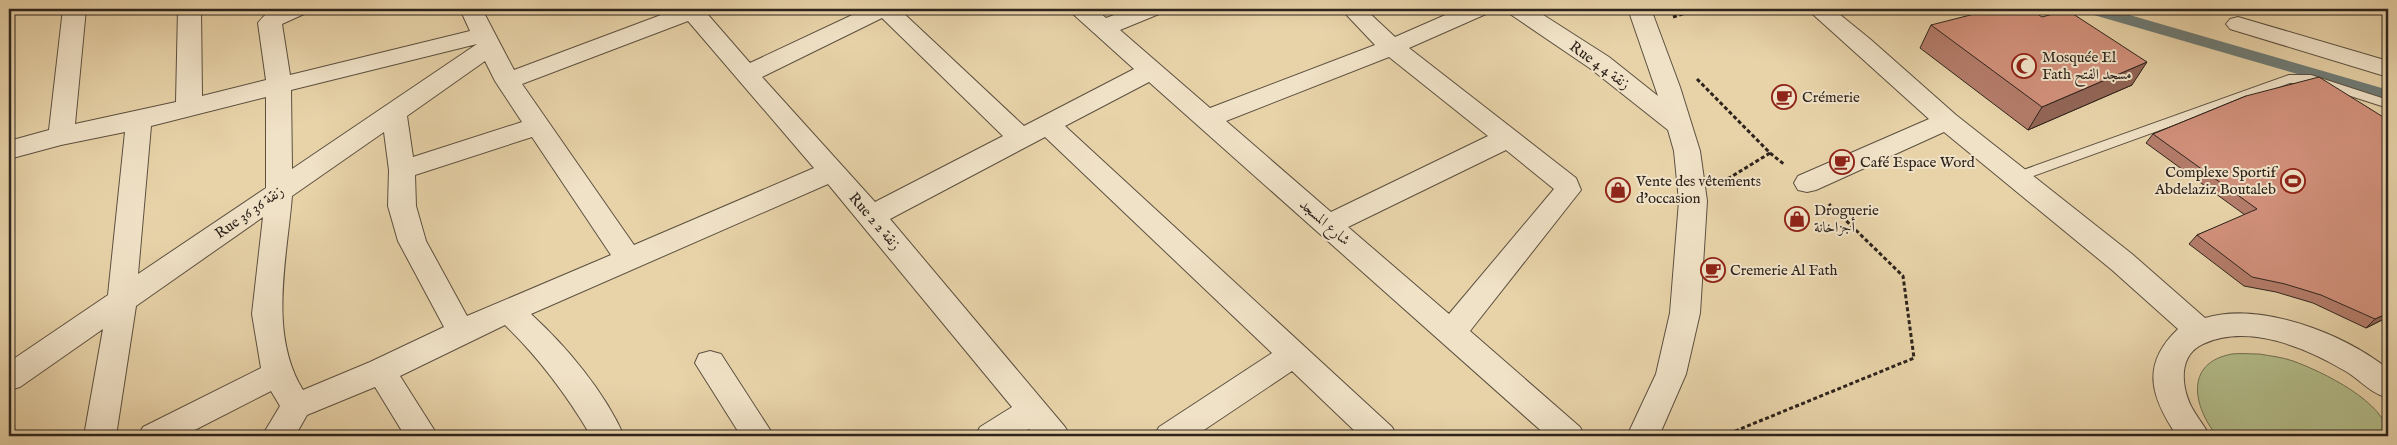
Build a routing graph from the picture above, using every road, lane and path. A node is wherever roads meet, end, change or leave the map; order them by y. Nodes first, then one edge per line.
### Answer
1 (74, 9) edge
2 (189, 9) edge
3 (296, 9) edge
4 (471, 9) edge
5 (885, 9) edge
6 (1081, 9) edge
7 (1151, 9) edge
8 (1352, 9) edge
9 (1478, 9) edge
10 (1518, 9) edge
11 (1699, 9) edge
12 (1819, 9) edge
13 (692, 10) edge
14 (1643, 17) edge
15 (2238, 24) dead end
16 (1103, 28) junction
17 (486, 41) junction
18 (1392, 46) junction
19 (2388, 69) edge
20 (1151, 70) junction
21 (746, 75) junction
22 (1694, 75) dead end
23 (507, 81) junction
24 (279, 86) junction
25 (2388, 104) edge
26 (189, 108) junction
27 (394, 111) junction
28 (1207, 119) junction
29 (140, 120) junction
30 (1947, 121) junction
31 (1047, 124) junction
32 (538, 126) junction
33 (1680, 126) junction
34 (61, 136) junction
35 (1507, 136) junction
36 (1020, 137) junction
37 (1770, 153) junction
38 (10, 155) edge
39 (402, 170) junction
40 (831, 172) junction
41 (2016, 177) junction
42 (1808, 183) junction
43 (279, 192) junction
44 (1693, 201) junction
45 (872, 216) junction
46 (1328, 225) junction
47 (629, 259) junction
48 (122, 301) junction
49 (509, 311) junction
50 (2200, 331) junction
51 (461, 332) junction
52 (1451, 333) junction
53 (1294, 354) junction
54 (710, 364) dead end
55 (381, 370) junction
56 (277, 374) junction
57 (9, 378) edge
58 (2387, 383) edge
59 (296, 406) junction
60 (1032, 411) junction
61 (100, 436) edge
62 (154, 436) edge
63 (278, 436) edge
64 (422, 436) edge
65 (608, 436) edge
66 (758, 436) edge
67 (991, 436) edge
68 (1054, 436) edge
69 (1170, 436) edge
70 (1382, 436) edge
71 (1569, 436) edge
72 (1643, 436) edge
73 (1723, 436) edge
74 (2194, 436) edge

1 - 34 street
2 - 26 street
3 - 24 street
4 - 17 street
5 - 21 street
5 - 36 street
6 - 16 street, شارع المسجد
7 - 16 street
8 - 18 street
9 - 18 street
10 - 33 street, Rue 4 زنقة 4
11 - 14 path
12 - 30 street
13 - 21 street, Rue 2 زنقة 2
13 - 23 street
14 - 33 street
15 - 19 street
16 - 20 street, شارع المسجد
17 - 23 street
17 - 24 street
17 - 27 street, Rue 36 زنقة 36
18 - 28 street
18 - 35 street
20 - 28 street, شارع المسجد
20 - 31 street
21 - 40 street, Rue 2 زنقة 2
22 - 37 path
23 - 32 street
24 - 26 street
24 - 43 street
25 - 41 lane
26 - 29 street
27 - 39 street
27 - 43 street, Rue 36 زنقة 36
28 - 46 street, شارع المسجد
29 - 34 street
29 - 48 street
30 - 41 street
30 - 42 street
31 - 36 street
31 - 53 street
32 - 39 street
32 - 47 street
33 - 44 street
34 - 38 street
35 - 46 street
35 - 52 street
36 - 45 street
37 - 42 path
37 - 44 path
39 - 51 street
40 - 45 street, Rue 2 زنقة 2
40 - 47 street
41 - 50 street
42 - 73 path
43 - 48 street, Rue 36 زنقة 36
43 - 56 street
44 - 72 street
45 - 60 street, Rue 2 زنقة 2
46 - 52 street, شارع المسجد
47 - 49 street
48 - 57 street, Rue 36 زنقة 36
48 - 61 street
49 - 51 street
49 - 65 street
50 - 58 street
50 - 74 street
51 - 55 street
52 - 71 street, شارع المسجد
53 - 69 street
53 - 70 street
54 - 66 street
55 - 59 street
55 - 64 street
56 - 59 street
56 - 62 street
59 - 63 street
60 - 67 street
60 - 68 street, Rue 2 زنقة 2

